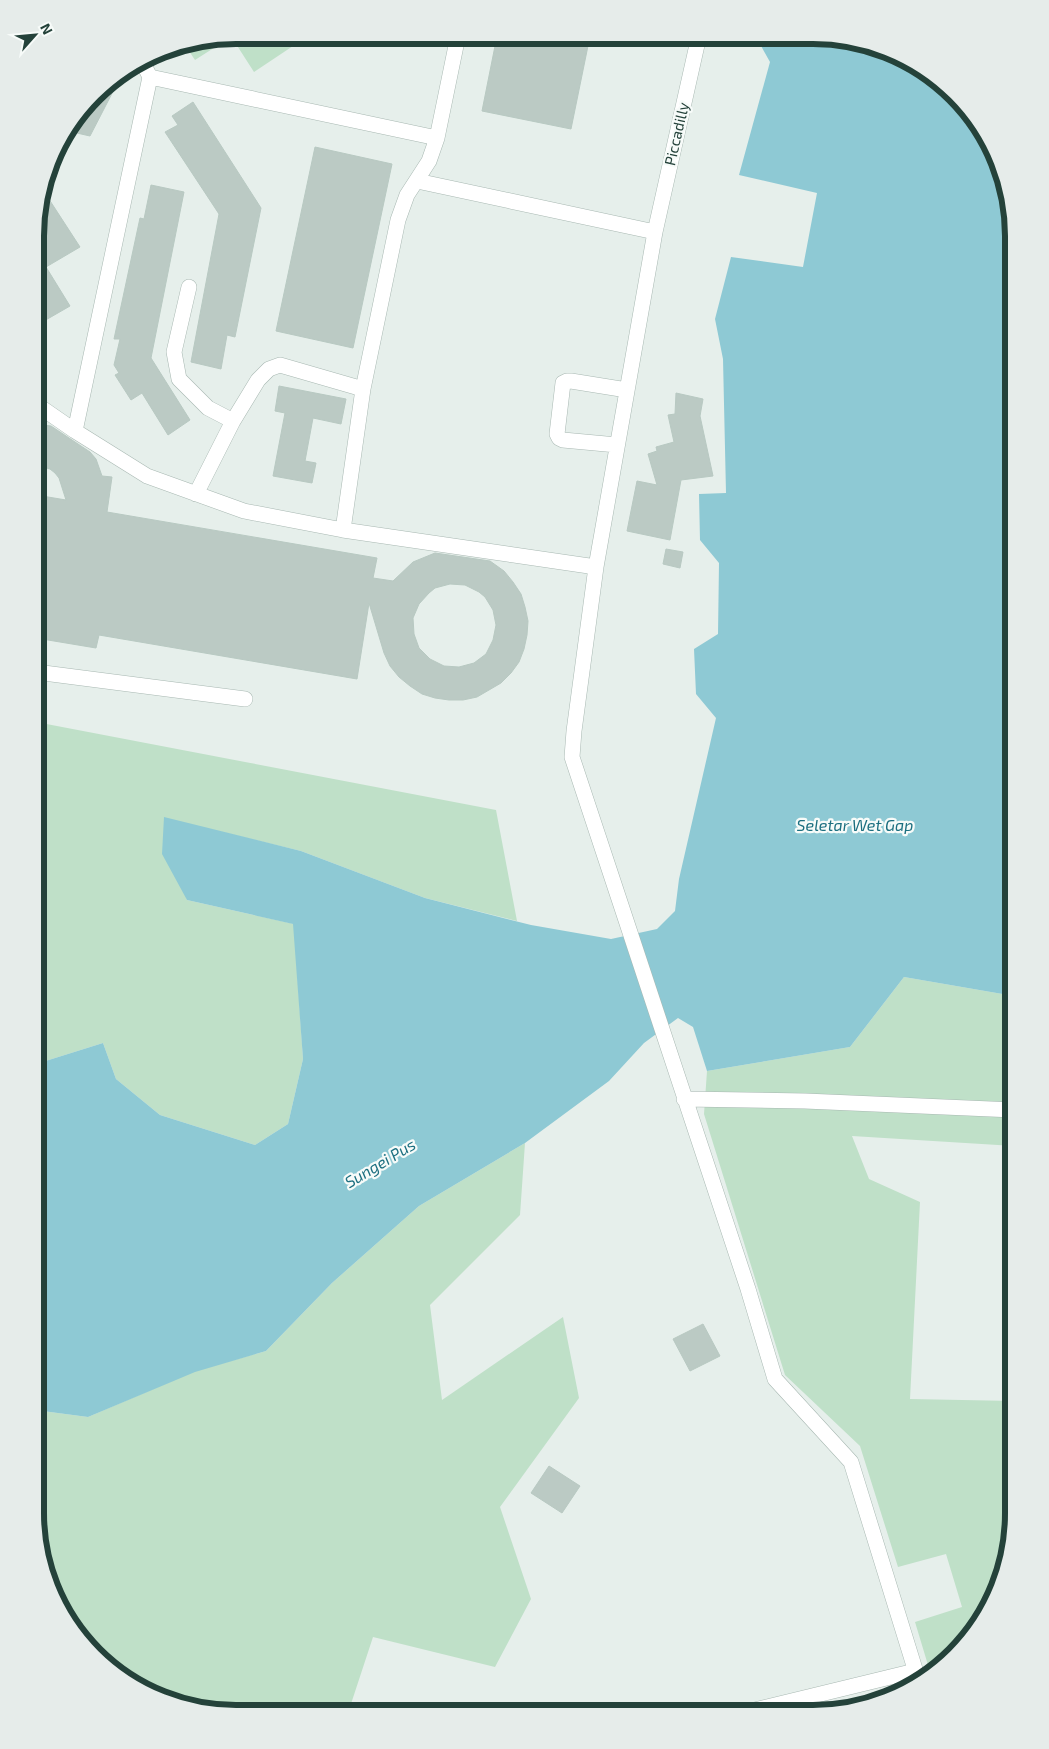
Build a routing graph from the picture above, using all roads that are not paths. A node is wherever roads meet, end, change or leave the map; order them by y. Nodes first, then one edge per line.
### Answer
1 (456, 44) edge
2 (697, 44) edge
3 (145, 67) edge
4 (150, 77) junction
5 (437, 138) junction
6 (417, 181) junction
7 (655, 232) junction
8 (189, 287) dead end
9 (364, 389) junction
10 (627, 390) junction
11 (44, 410) edge
12 (233, 421) junction
13 (75, 431) junction
14 (617, 445) junction
15 (196, 494) junction
16 (343, 530) junction
17 (596, 567) junction
18 (44, 673) edge
19 (245, 700) dead end
20 (684, 1099) junction
21 (1005, 1110) edge
22 (917, 1675) edge
23 (913, 1677) edge
24 (780, 1705) edge

1 - 5 lane
2 - 7 lane, Piccadilly
3 - 4 lane
4 - 5 lane
4 - 13 lane
5 - 6 lane
6 - 7 lane
6 - 9 lane
7 - 10 lane, Piccadilly
8 - 12 lane
9 - 12 lane
9 - 16 lane
10 - 14 lane, Piccadilly
10 - 14 lane
11 - 13 lane
12 - 15 lane
13 - 15 lane
14 - 17 lane, Piccadilly
15 - 16 lane
16 - 17 lane
17 - 20 lane, Piccadilly
18 - 19 lane
20 - 21 lane
20 - 22 lane, Piccadilly
23 - 24 lane

